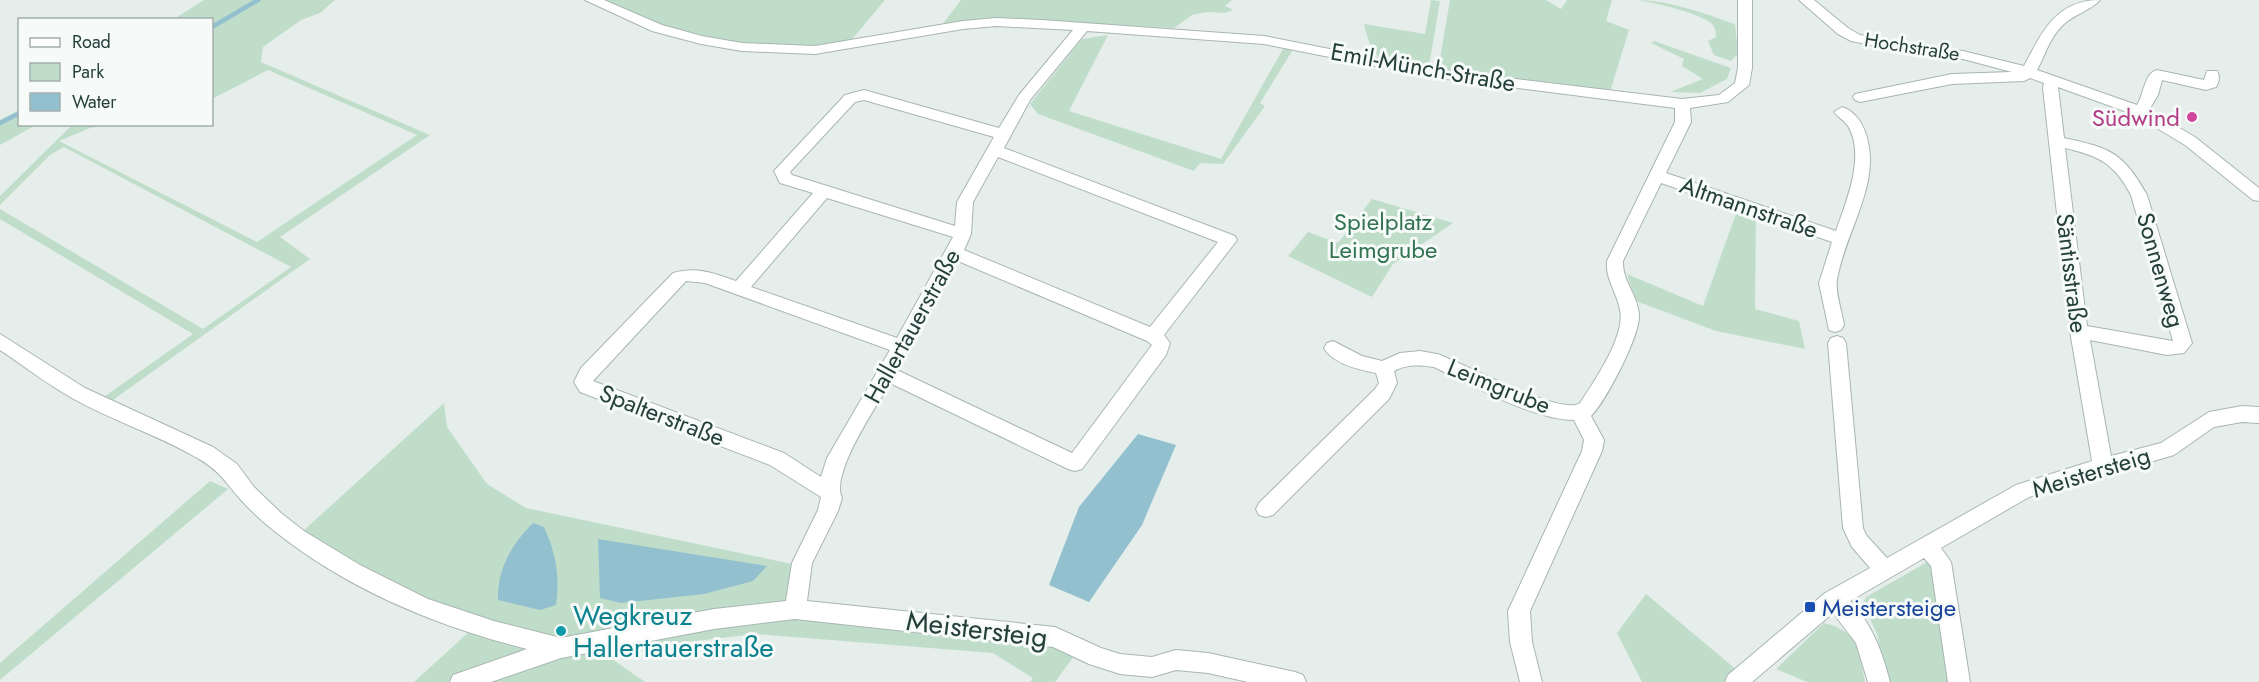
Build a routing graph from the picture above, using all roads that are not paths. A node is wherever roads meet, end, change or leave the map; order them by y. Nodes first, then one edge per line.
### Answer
1 (592, 0) edge
2 (1745, 0) edge
3 (1806, 0) edge
4 (2093, 0) edge
5 (1083, 27) junction
6 (2029, 72) junction
7 (2212, 74) dead end
8 (2052, 80) junction
9 (1860, 97) dead end
10 (1682, 104) junction
11 (1842, 112) dead end
12 (2140, 112) junction
13 (1004, 134) junction
14 (2057, 141) junction
15 (995, 150) junction
16 (1657, 176) junction
17 (824, 191) junction
18 (2259, 196) edge
19 (963, 234) junction
20 (1840, 238) junction
21 (954, 253) junction
22 (739, 289) junction
23 (2079, 331) junction
24 (1153, 336) junction
25 (0, 341) edge
26 (902, 347) junction
27 (1333, 348) dead end
28 (1384, 368) junction
29 (887, 373) junction
30 (1580, 413) junction
31 (2259, 414) edge
32 (2103, 466) junction
33 (828, 490) junction
34 (1266, 509) dead end
35 (1927, 548) junction
36 (1884, 569) junction
37 (1833, 600) junction
38 (795, 609) junction
39 (561, 648) junction
40 (1150, 675) edge
41 (461, 682) edge
42 (1295, 682) edge
43 (1531, 682) edge
44 (1736, 682) edge
45 (1879, 682) edge
46 (1959, 682) edge

1 - 5 street, Emil-Münch-Straße
2 - 10 street, Emil-Münch-Straße
3 - 6 street, Hochstraße
4 - 6 street
5 - 10 street, Emil-Münch-Straße
5 - 13 street, Hallertauerstraße
6 - 8 street, Hochstraße
6 - 9 street, Hochstraße
7 - 12 street
8 - 12 street, Hochstraße
8 - 14 street, Säntisstraße
10 - 16 street, Leimgrube
11 - 20 street, Altmannstraße
12 - 18 street, Hochstraße
13 - 15 street, Hallertauerstraße
13 - 17 street
14 - 23 street, Säntisstraße
14 - 23 street, Sonnenweg
15 - 19 street, Hallertauerstraße
15 - 24 street
16 - 20 street, Altmannstraße
16 - 30 street, Leimgrube
17 - 19 street
17 - 22 street
19 - 21 street, Hallertauerstraße
20 - 36 street, Altmannstraße
21 - 24 street
21 - 26 street, Hallertauerstraße
22 - 26 street, Spalterstraße
22 - 33 street, Spalterstraße
23 - 32 street, Säntisstraße
24 - 29 street
25 - 39 street
26 - 29 street, Hallertauerstraße
27 - 28 street
28 - 30 street, Leimgrube
28 - 34 street
29 - 33 street, Hallertauerstraße
30 - 43 street
31 - 32 street, Meistersteig
32 - 35 street, Meistersteig
33 - 38 street, Hallertauerstraße
35 - 36 street, Meistersteig
35 - 46 street
36 - 37 street, Meistersteig
37 - 44 street, Meistersteig
37 - 45 street
38 - 39 street, Meistersteig
38 - 40 street, Meistersteig
39 - 41 street, Meistersteig
40 - 42 street, Meistersteig

